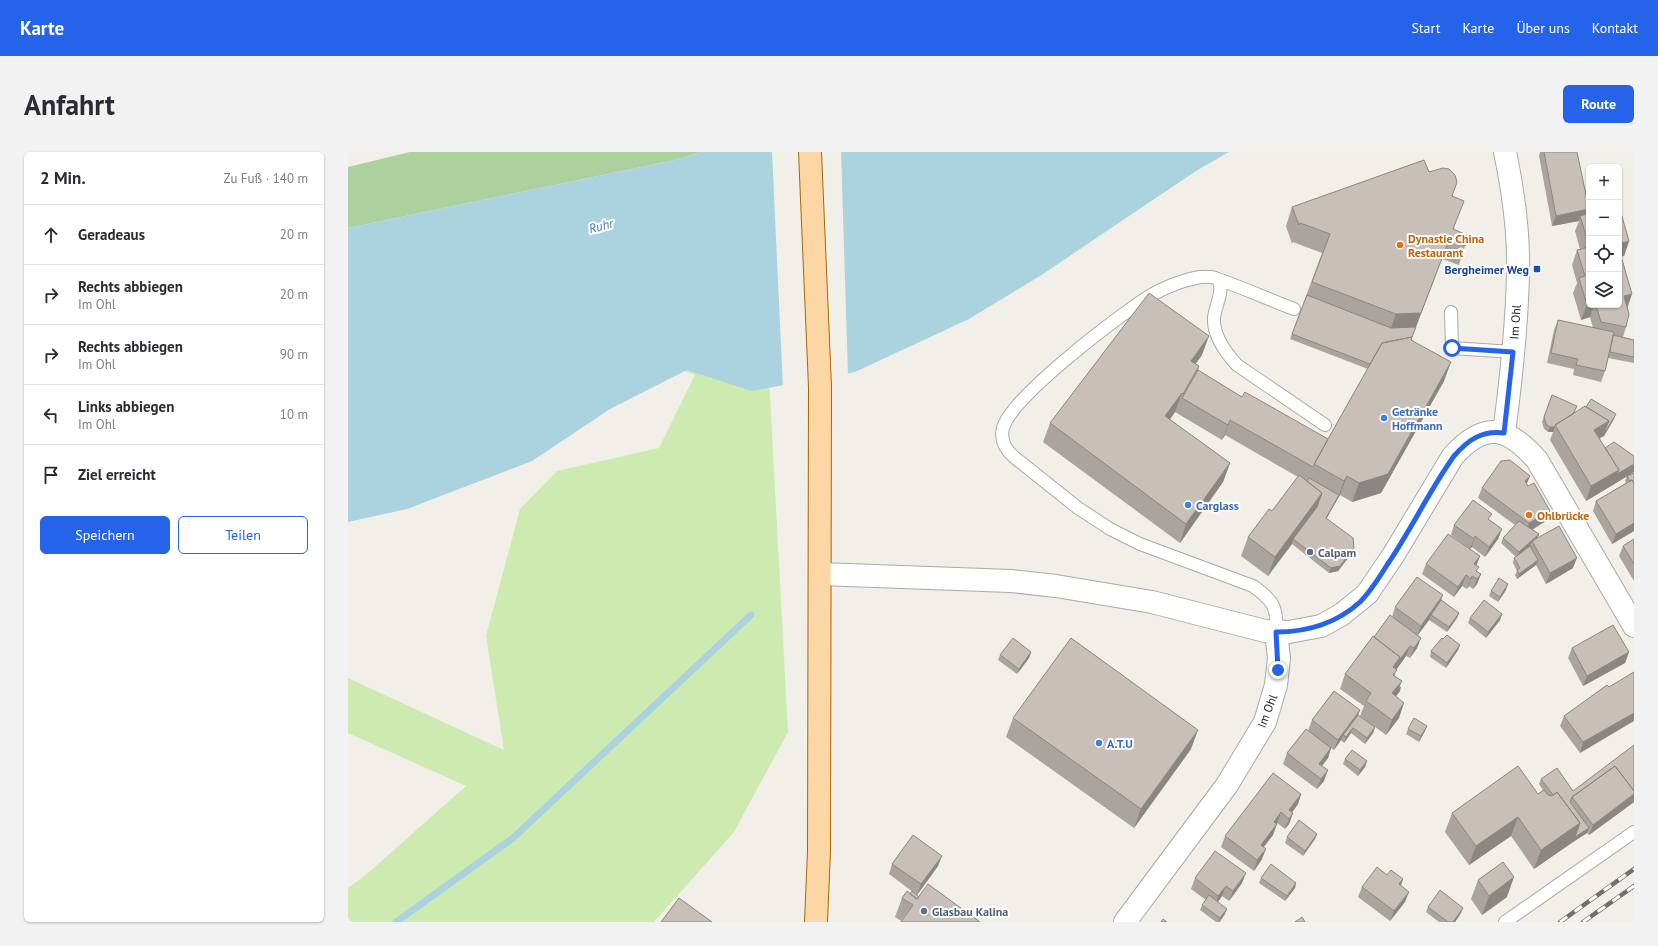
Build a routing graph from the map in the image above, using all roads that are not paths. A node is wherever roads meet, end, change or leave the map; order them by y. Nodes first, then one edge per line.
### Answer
1 (810, 152) edge
2 (1505, 152) edge
3 (1219, 281) junction
4 (1294, 309) dead end
5 (1451, 312) dead end
6 (1513, 352) junction
7 (1325, 425) dead end
8 (1504, 433) junction
9 (820, 574) junction
10 (1634, 626) edge
11 (1276, 632) junction
12 (1634, 832) edge
13 (816, 922) edge
14 (1125, 922) edge
15 (1505, 922) edge

1 - 9 main road
2 - 6 street, Im Ohl
3 - 4 lane
3 - 7 lane
3 - 11 lane
5 - 6 lane
6 - 8 street, Im Ohl
8 - 10 street
8 - 11 street
9 - 11 street
9 - 13 main road
11 - 14 street, Im Ohl
12 - 15 lane

